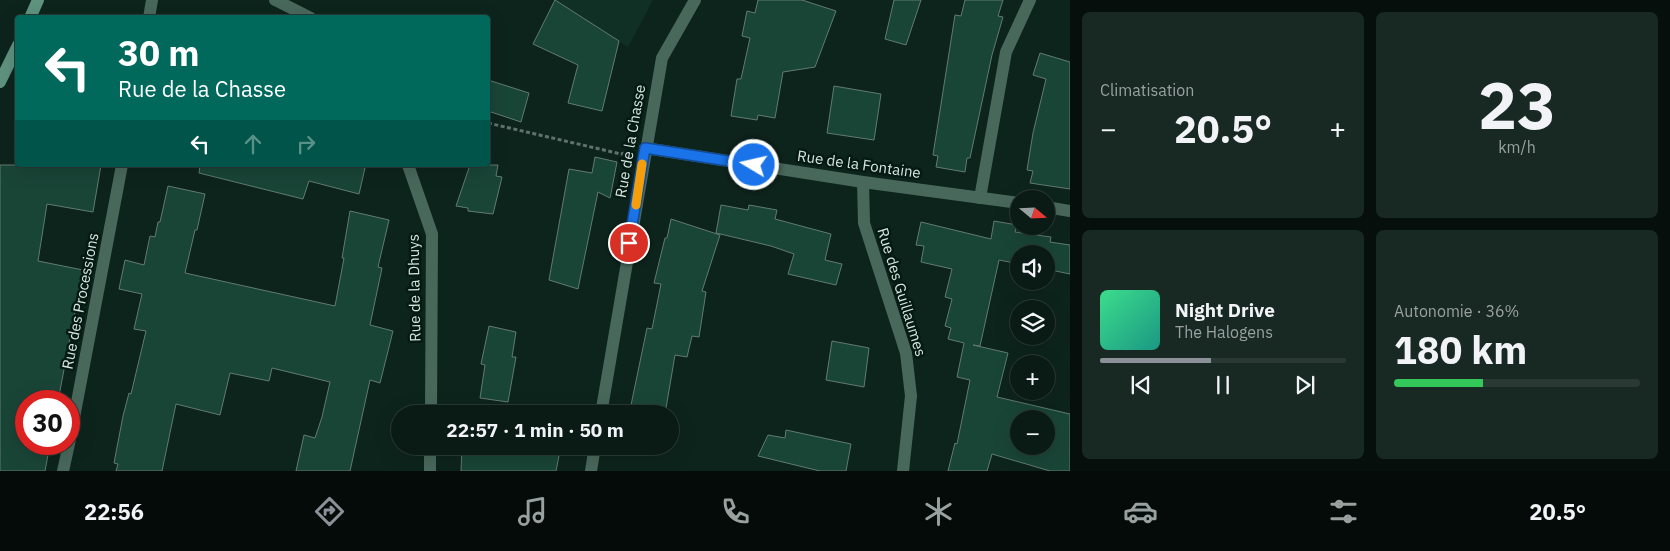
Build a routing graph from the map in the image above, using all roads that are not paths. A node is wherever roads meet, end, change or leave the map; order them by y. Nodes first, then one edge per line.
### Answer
1 (38, 0) edge
2 (152, 0) edge
3 (275, 0) edge
4 (695, 0) edge
5 (1030, 0) edge
6 (31, 15) edge
7 (150, 15) edge
8 (305, 15) edge
9 (15, 51) edge
10 (0, 82) edge
11 (645, 148) junction
12 (122, 167) edge
13 (409, 167) edge
14 (863, 182) junction
15 (980, 198) junction
16 (1010, 202) edge
17 (1055, 208) edge
18 (1070, 211) edge
19 (79, 390) edge
20 (431, 405) edge
21 (602, 405) edge
22 (67, 455) edge
23 (430, 455) edge
24 (594, 455) edge
25 (63, 471) edge
26 (430, 471) edge
27 (591, 471) edge
28 (903, 471) edge

1 - 6 main road
2 - 7 street
3 - 8 street
4 - 11 street, Rue de la Chasse
5 - 15 street
9 - 10 main road
11 - 14 street, Rue de la Fontaine
11 - 21 street, Rue de la Chasse
12 - 19 street, Rue des Processions
13 - 20 street, Rue de la Dhuys
14 - 15 street, Rue de la Fontaine
14 - 28 street, Rue des Guillaumes
15 - 16 street, Rue de la Fontaine
17 - 18 street
22 - 25 street, Rue des Processions
23 - 26 street
24 - 27 street

